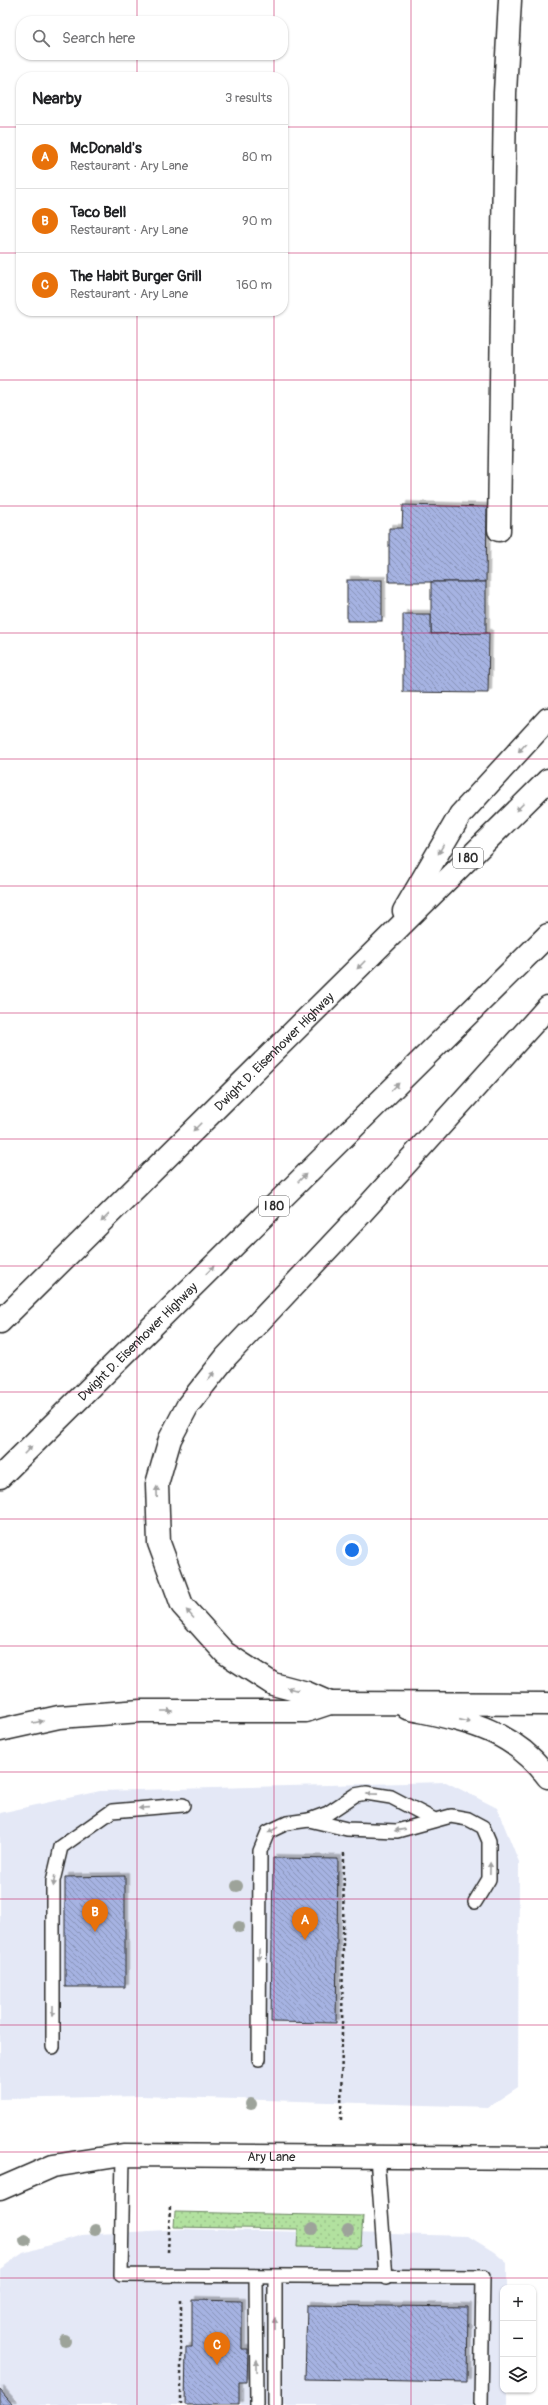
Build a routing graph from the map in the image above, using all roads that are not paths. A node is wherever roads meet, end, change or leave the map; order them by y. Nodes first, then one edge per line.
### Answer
1 (510, 0) edge
2 (499, 530) dead end
3 (548, 719) edge
4 (548, 780) edge
5 (548, 935) edge
6 (389, 937) junction
7 (548, 1007) edge
8 (0, 1322) edge
9 (0, 1477) edge
10 (330, 1703) junction
11 (386, 1703) junction
12 (548, 1704) edge
13 (0, 1730) edge
14 (548, 1777) edge
15 (183, 1805) dead end
16 (433, 1819) junction
17 (309, 1820) junction
18 (475, 1902) dead end
19 (53, 2047) dead end
20 (259, 2059) dead end
21 (123, 2155) junction
22 (378, 2157) junction
23 (548, 2158) edge
24 (0, 2189) edge
25 (256, 2278) junction
26 (275, 2278) junction
27 (386, 2278) junction
28 (257, 2405) edge
29 (275, 2405) edge
30 (481, 2405) edge

1 - 2 main road
3 -> 6 main road
4 -> 6 main road, Dwight D. Eisenhower Highway / I 80
9 -> 5 main road, Dwight D. Eisenhower Highway / I 80
6 -> 8 main road, Dwight D. Eisenhower Highway / I 80
10 -> 7 main road
10 - 11 main road
13 -> 10 main road
11 - 12 main road
11 -> 14 main road
15 -> 19 lane
16 -> 17 lane
16 -> 17 lane
18 -> 16 lane
17 -> 20 lane
21 - 22 main road, Ary Lane
21 - 24 main road, Ary Lane
21 - 25 lane
22 - 23 main road, Ary Lane
22 - 27 lane
25 - 26 lane
28 -> 25 lane
26 - 27 lane
29 -> 26 lane
27 - 30 lane

